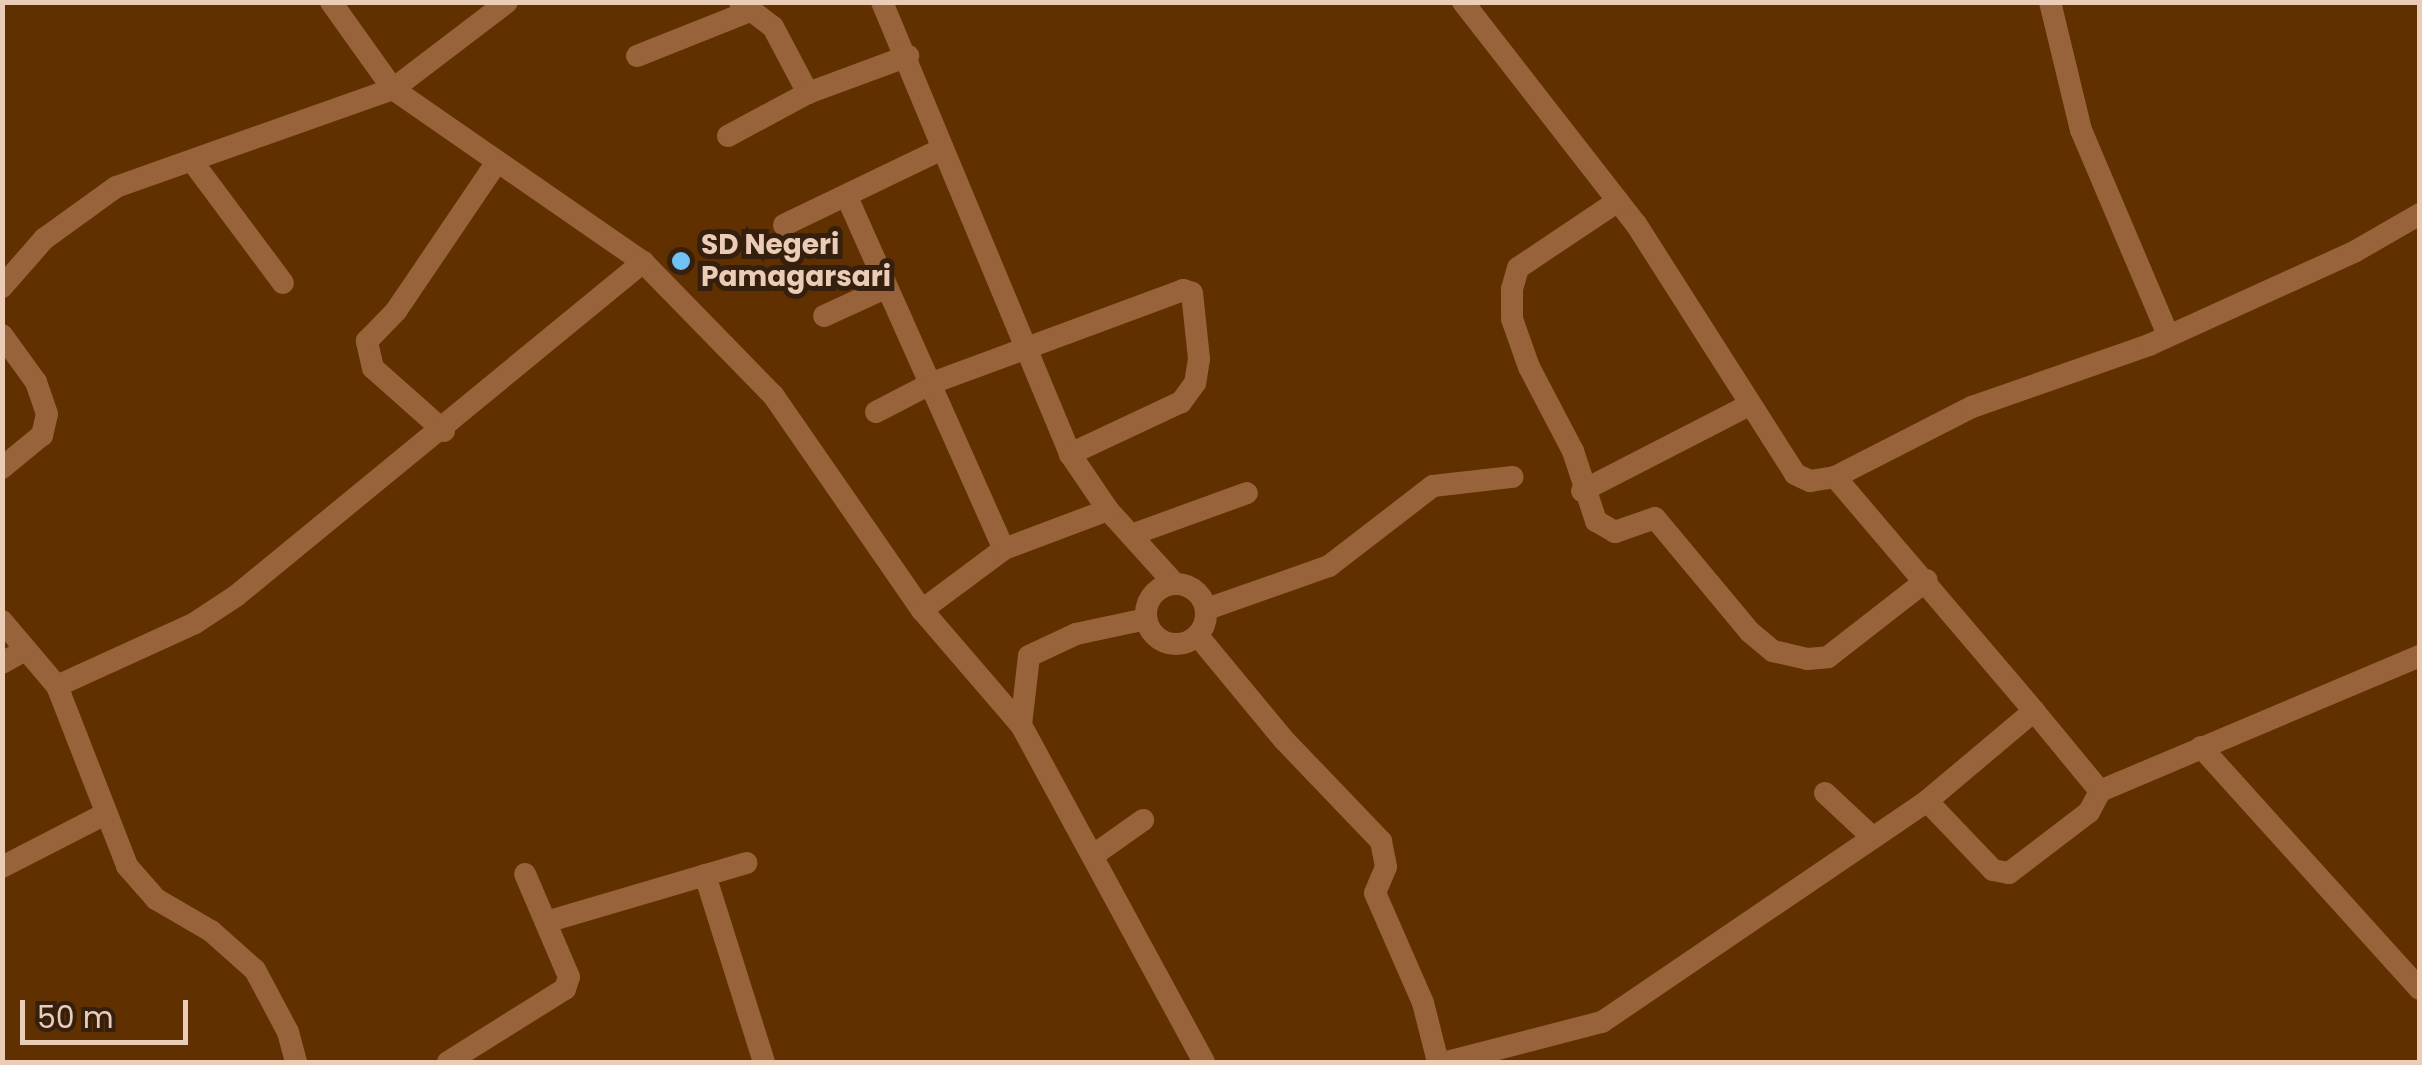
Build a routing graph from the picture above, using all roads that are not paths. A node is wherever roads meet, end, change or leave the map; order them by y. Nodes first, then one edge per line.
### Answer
1 (332, 2) edge
2 (507, 2) edge
3 (882, 2) edge
4 (1463, 2) edge
5 (2050, 2) edge
6 (745, 6) edge
7 (637, 56) dead end
8 (908, 56) junction
9 (392, 88) junction
10 (808, 93) junction
11 (728, 136) dead end
12 (940, 150) junction
13 (192, 161) junction
14 (496, 165) junction
15 (847, 197) junction
16 (1618, 201) junction
17 (2420, 214) edge
18 (784, 225) dead end
19 (643, 262) junction
20 (283, 282) dead end
21 (2, 287) edge
22 (888, 288) junction
23 (824, 316) dead end
24 (2, 335) edge
25 (2168, 335) junction
26 (1024, 351) junction
27 (932, 383) junction
28 (1749, 406) junction
29 (876, 412) dead end
30 (444, 431) junction
31 (1070, 454) junction
32 (2, 468) edge
33 (1835, 477) junction
34 (1512, 478) dead end
35 (1582, 490) junction
36 (1248, 494) dead end
37 (1108, 510) junction
38 (1134, 534) junction
39 (1004, 550) junction
40 (1927, 580) junction
41 (1173, 582) junction
42 (922, 610) junction
43 (1207, 610) junction
44 (1146, 619) junction
45 (2, 621) edge
46 (1198, 636) junction
47 (25, 650) junction
48 (2420, 656) edge
49 (2, 664) edge
50 (57, 686) junction
51 (2034, 711) junction
52 (1020, 725) junction
53 (2200, 747) junction
54 (2100, 791) junction
55 (1825, 794) dead end
56 (1927, 801) junction
57 (103, 815) junction
58 (1143, 820) dead end
59 (1872, 836) junction
60 (1095, 854) junction
61 (747, 863) dead end
62 (2, 867) edge
63 (525, 874) dead end
64 (705, 875) junction
65 (546, 922) junction
66 (2420, 988) edge
67 (296, 1062) edge
68 (448, 1062) edge
69 (764, 1062) edge
70 (1204, 1062) edge
71 (1438, 1062) edge
72 (1447, 1062) edge

1 - 9 street
2 - 9 street
3 - 8 street
4 - 16 street
5 - 25 street
6 - 7 street
6 - 10 street
8 - 10 street
8 - 12 street
9 - 13 street
9 - 14 street
10 - 11 street
12 - 15 street
12 - 26 street
13 - 20 street
13 - 21 street
14 - 19 street
14 - 30 street
15 - 18 street
15 - 22 street
16 - 28 street
16 - 35 street
17 - 25 street
19 - 30 street
19 - 42 street
22 - 23 street
22 - 27 street
24 - 32 street
25 - 33 street
26 - 27 street
26 - 31 street
26 - 31 street
27 - 29 street
27 - 39 street
28 - 33 street
28 - 35 street
30 - 50 street
31 - 37 street
33 - 40 street
34 - 43 street
35 - 40 street
36 - 38 street
37 - 38 street
37 - 39 street
38 - 41 street
39 - 42 street
40 - 51 street
41 - 43 street
41 - 44 street
42 - 52 street
43 - 46 street
44 - 46 street
44 - 52 street
45 - 47 street
46 - 71 street
47 - 49 street
47 - 50 street
48 - 53 street
50 - 57 street
51 - 54 street
51 - 56 street
52 - 60 street
53 - 54 street
53 - 66 street
54 - 56 street
55 - 59 street
56 - 59 street
57 - 62 street
57 - 67 street
58 - 60 street
59 - 72 street
60 - 70 street
61 - 64 street
63 - 65 street
64 - 65 street
64 - 69 street
65 - 68 street

